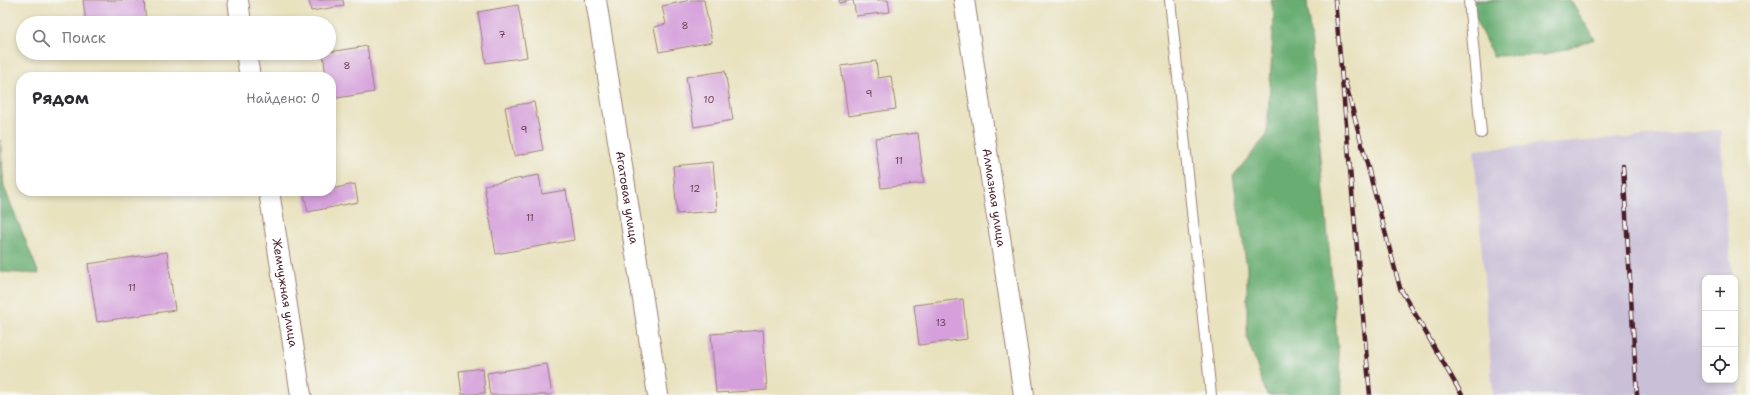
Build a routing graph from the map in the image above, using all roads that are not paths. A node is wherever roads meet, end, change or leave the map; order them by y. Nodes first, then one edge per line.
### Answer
1 (238, 0) edge
2 (596, 0) edge
3 (964, 0) edge
4 (1170, 0) edge
5 (1469, 0) edge
6 (241, 16) edge
7 (247, 60) edge
8 (249, 72) edge
9 (1481, 133) dead end
10 (270, 196) edge
11 (301, 395) edge
12 (658, 395) edge
13 (1024, 395) edge
14 (1210, 395) edge

1 - 6 street
2 - 12 street, Агатовая улица
3 - 13 street, Алмазная улица
4 - 14 lane
5 - 9 lane
7 - 8 street
10 - 11 street, Жемчужная улица

